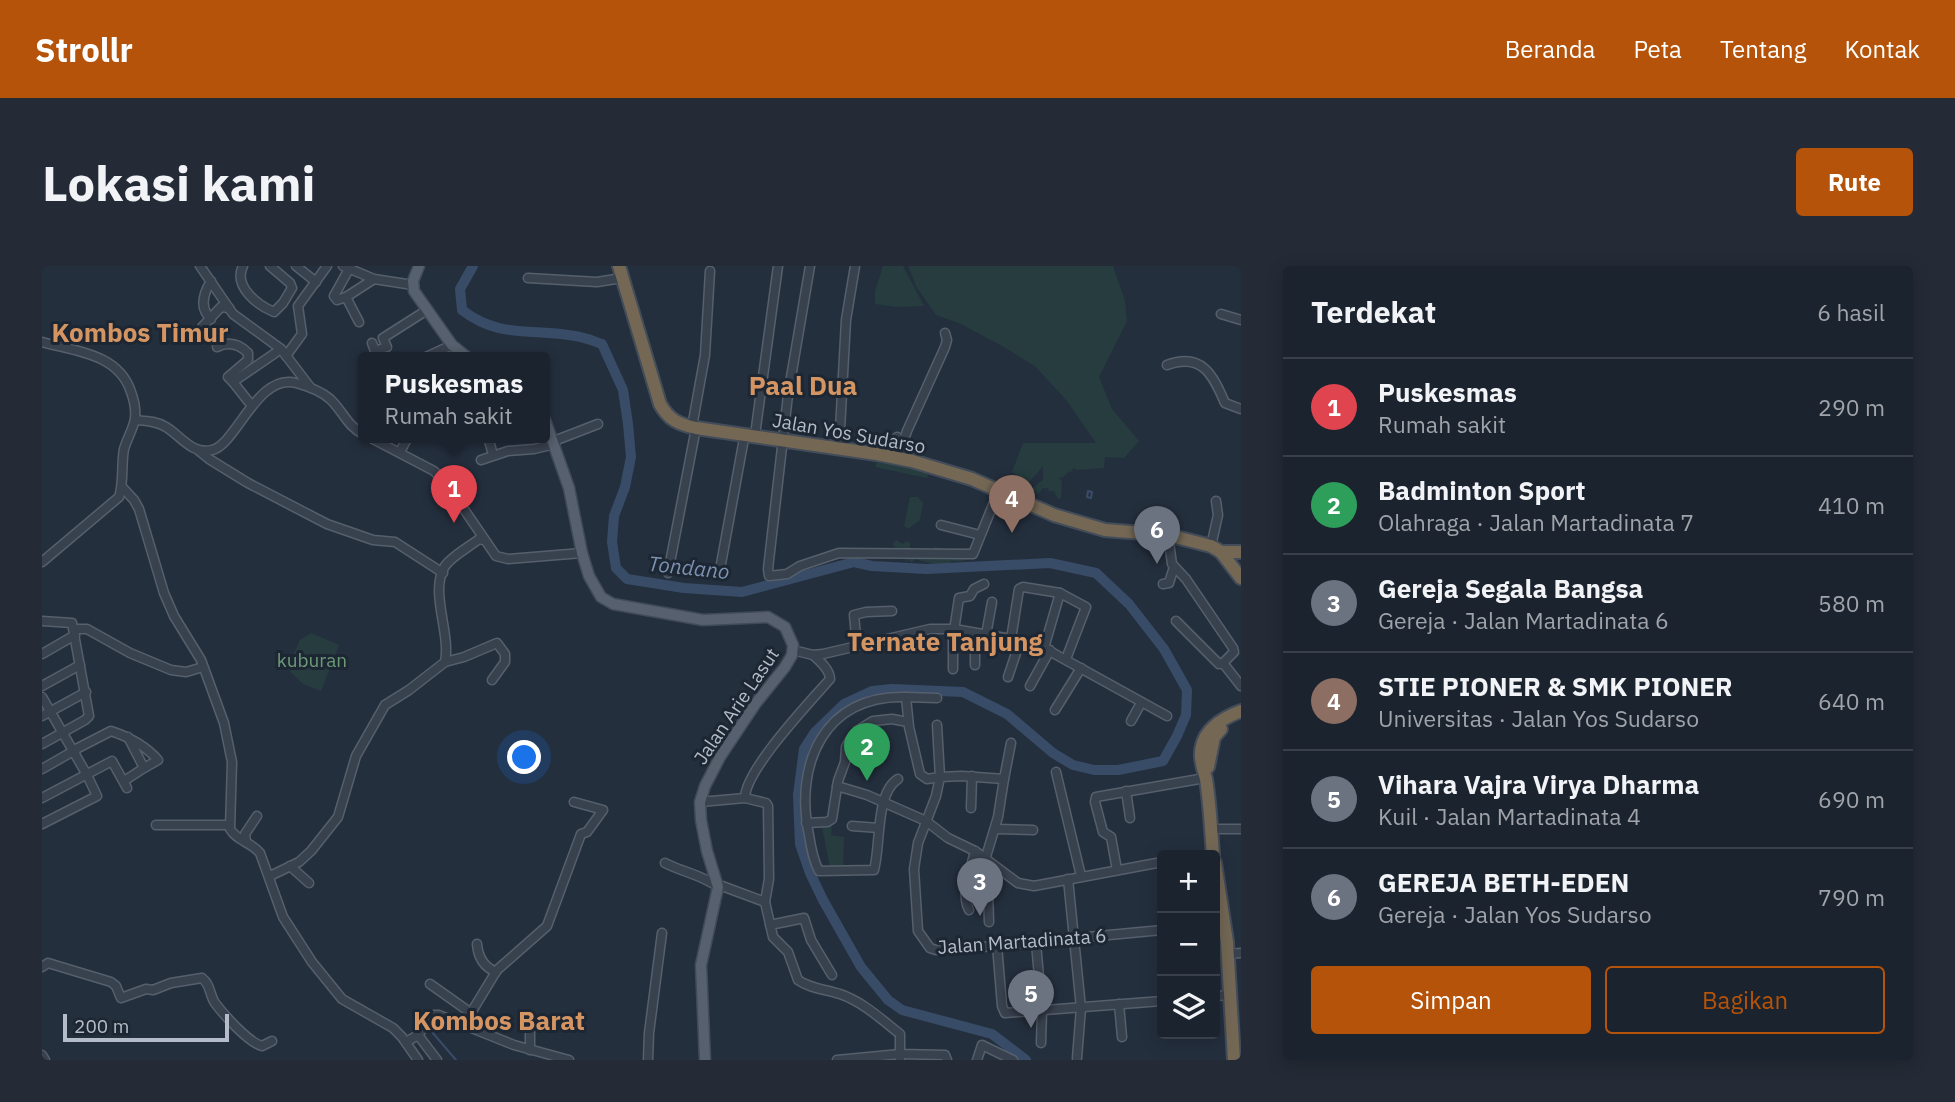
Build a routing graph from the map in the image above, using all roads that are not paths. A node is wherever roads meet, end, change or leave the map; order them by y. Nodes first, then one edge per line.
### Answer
1 (243, 266) edge
2 (270, 266) edge
3 (296, 266) edge
4 (327, 266) edge
5 (419, 266) edge
6 (778, 266) edge
7 (810, 266) edge
8 (855, 266) edge
9 (203, 267) edge
10 (346, 268) edge
11 (710, 271) dead end
12 (620, 272) edge
13 (528, 278) dead end
14 (374, 279) junction
15 (211, 281) junction
16 (316, 282) junction
17 (413, 285) junction
18 (346, 297) junction
19 (229, 307) junction
20 (427, 310) junction
21 (1221, 314) dead end
22 (211, 319) junction
23 (1241, 320) edge
24 (359, 322) dead end
25 (202, 327) dead end
26 (946, 333) dead end
27 (42, 342) edge
28 (372, 343) dead end
29 (452, 345) junction
30 (217, 347) dead end
31 (437, 352) edge
32 (461, 352) edge
33 (284, 353) junction
34 (1167, 365) dead end
35 (300, 374) junction
36 (233, 382) junction
37 (292, 382) junction
38 (311, 388) junction
39 (252, 406) junction
40 (1241, 409) edge
41 (135, 420) junction
42 (598, 424) dead end
43 (694, 427) junction
44 (358, 432) edge
45 (550, 432) edge
46 (750, 434) junction
47 (897, 437) dead end
48 (783, 440) junction
49 (381, 443) edge
50 (405, 443) edge
51 (490, 443) edge
52 (555, 443) junction
53 (839, 448) junction
54 (199, 451) junction
55 (400, 452) junction
56 (493, 455) junction
57 (895, 457) junction
58 (481, 460) dead end
59 (464, 477) dead end
60 (448, 486) junction
61 (122, 487) junction
62 (999, 490) junction
63 (1216, 501) dead end
64 (941, 525) dead end
65 (980, 535) junction
66 (1168, 536) junction
67 (483, 540) junction
68 (1216, 549) junction
69 (1241, 552) edge
70 (582, 553) junction
71 (42, 562) edge
72 (721, 564) dead end
73 (1174, 567) junction
74 (443, 573) junction
75 (668, 573) dead end
76 (1241, 578) edge
77 (984, 584) dead end
78 (1163, 584) dead end
79 (1059, 593) junction
80 (992, 603) dead end
81 (892, 611) dead end
82 (42, 621) edge
83 (1176, 621) dead end
84 (954, 629) junction
85 (75, 632) junction
86 (975, 633) junction
87 (986, 635) junction
88 (1016, 640) junction
89 (857, 646) junction
90 (1047, 649) junction
91 (793, 650) junction
92 (42, 654) edge
93 (813, 654) junction
94 (1066, 659) junction
95 (445, 662) junction
96 (1223, 663) junction
97 (80, 665) junction
98 (975, 665) dead end
99 (204, 667) junction
100 (1081, 668) junction
101 (953, 669) dead end
102 (1008, 677) dead end
103 (492, 680) dead end
104 (42, 686) edge
105 (1030, 686) dead end
106 (1241, 686) edge
107 (86, 692) junction
108 (42, 696) edge
109 (906, 697) junction
110 (937, 698) dead end
111 (1141, 702) junction
112 (1055, 710) dead end
113 (1241, 711) edge
114 (46, 713) edge
115 (1167, 716) dead end
116 (1241, 719) edge
117 (1130, 721) dead end
118 (908, 722) junction
119 (937, 725) dead end
120 (63, 733) junction
121 (128, 737) junction
122 (1011, 743) dead end
123 (42, 744) edge
124 (75, 753) junction
125 (158, 760) junction
126 (145, 768) junction
127 (42, 769) edge
128 (156, 770) dead end
129 (1056, 772) dead end
130 (87, 775) junction
131 (972, 776) junction
132 (940, 777) junction
133 (1205, 778) junction
134 (898, 779) dead end
135 (1004, 779) junction
136 (837, 786) junction
137 (1126, 791) junction
138 (42, 798) edge
139 (745, 798) junction
140 (574, 802) dead end
141 (700, 802) junction
142 (883, 803) junction
143 (971, 808) dead end
144 (257, 816) dead end
145 (1130, 818) dead end
146 (926, 821) junction
147 (806, 823) junction
148 (42, 824) edge
149 (156, 825) dead end
150 (228, 825) junction
151 (852, 826) dead end
152 (879, 828) junction
153 (995, 829) junction
154 (1241, 829) edge
155 (1033, 830) dead end
156 (1211, 830) junction
157 (246, 841) junction
158 (1211, 850) edge
159 (975, 851) junction
160 (985, 860) junction
161 (665, 863) dead end
162 (1157, 864) edge
163 (290, 866) junction
164 (994, 867) junction
165 (1117, 870) junction
166 (270, 876) junction
167 (1081, 876) junction
168 (1068, 879) junction
169 (309, 883) dead end
170 (718, 887) junction
171 (765, 902) junction
172 (969, 910) dead end
173 (989, 922) dead end
174 (769, 925) junction
175 (1220, 925) edge
176 (1157, 931) edge
177 (662, 933) dead end
178 (1074, 939) junction
179 (1036, 943) junction
180 (477, 944) dead end
181 (998, 945) junction
182 (1235, 954) edge
183 (42, 967) edge
184 (496, 972) junction
185 (832, 975) dead end
186 (430, 984) dead end
187 (1231, 995) junction
188 (1220, 996) edge
189 (1157, 1001) edge
190 (1119, 1004) junction
191 (1081, 1008) junction
192 (1042, 1011) junction
193 (471, 1013) junction
194 (530, 1022) dead end
195 (463, 1026) junction
196 (418, 1035) junction
197 (1122, 1037) dead end
198 (272, 1041) dead end
199 (405, 1042) junction
200 (1041, 1043) dead end
201 (530, 1050) junction
202 (42, 1055) edge
203 (900, 1057) edge
204 (1077, 1058) edge
205 (851, 1059) edge
206 (1237, 1059) edge
207 (44, 1060) edge
208 (416, 1060) edge
209 (437, 1060) edge
210 (569, 1060) edge
211 (648, 1060) edge
212 (705, 1060) edge
213 (837, 1060) edge
214 (947, 1060) edge
215 (977, 1060) edge
216 (1013, 1060) edge

1 - 2 street
3 - 16 street
4 - 16 street
5 - 17 main road
6 - 46 street
7 - 48 street
8 - 53 street
9 - 15 street
10 - 14 street
10 - 18 street
11 - 43 street
12 - 13 street
12 - 43 highway, Jalan Yos Sudarso
14 - 17 street
14 - 18 street
15 - 19 street
15 - 22 street
16 - 33 street
17 - 20 main road
18 - 24 street
19 - 22 street
19 - 33 street
20 - 28 street
20 - 29 main road
21 - 23 street
22 - 25 street
26 - 57 street
27 - 41 street
29 - 31 street
29 - 32 main road
30 - 36 street
33 - 35 street
33 - 36 street
34 - 40 street
35 - 37 street
35 - 38 street
36 - 39 street
37 - 38 street
37 - 39 street
38 - 44 street
39 - 54 street
41 - 54 street
41 - 61 street
42 - 52 street
43 - 46 highway, Jalan Yos Sudarso
43 - 75 street
45 - 52 main road, Jalan Arie Lasut
46 - 48 highway, Jalan Yos Sudarso
46 - 72 street
47 - 57 street
48 - 53 highway, Jalan Yos Sudarso
48 - 65 street
49 - 55 street
50 - 55 street
51 - 56 street
52 - 56 street
52 - 70 main road, Jalan Arie Lasut
53 - 57 highway, Jalan Yos Sudarso
54 - 74 street
55 - 60 street
56 - 58 street
57 - 62 highway, Jalan Yos Sudarso
59 - 60 street
60 - 67 street
61 - 71 street
61 - 99 street
62 - 65 street
62 - 66 highway, Jalan Yos Sudarso
63 - 68 street
64 - 65 street
66 - 68 highway, Jalan Yos Sudarso
66 - 73 street
67 - 70 street
67 - 74 street
68 - 69 highway, Jalan Yos Sudarso
68 - 76 highway
70 - 91 main road, Jalan Arie Lasut
73 - 78 street
73 - 96 street
74 - 95 street
77 - 84 street
79 - 88 street
79 - 90 street
79 - 94 street
80 - 87 street
81 - 89 street
82 - 85 street
83 - 96 street
84 - 86 street
84 - 89 street
84 - 101 street
85 - 92 street
85 - 97 street
85 - 99 street
86 - 87 street
86 - 98 street
87 - 88 street
88 - 90 street
88 - 102 street
89 - 93 street
90 - 94 street
90 - 105 street
91 - 93 street
91 - 141 main road, Jalan Arie Lasut
93 - 139 street
94 - 100 street
95 - 103 street
95 - 163 street
96 - 106 street
97 - 104 street
97 - 107 street
99 - 150 street
100 - 111 street
100 - 112 street
107 - 114 street
107 - 120 street
108 - 114 street
109 - 110 street
109 - 118 street
109 - 147 street
111 - 115 street
111 - 117 street
113 - 133 highway
114 - 120 street
116 - 133 highway
118 - 132 street
118 - 136 street
119 - 132 street
120 - 123 street
120 - 124 street
121 - 124 street
121 - 125 street
121 - 126 street
122 - 135 street
124 - 127 street
124 - 130 street
125 - 126 street
125 - 128 street
126 - 130 street
129 - 167 street
130 - 138 street
130 - 148 street
131 - 132 street
131 - 135 street
131 - 143 street
132 - 146 street
133 - 137 street
133 - 156 highway
134 - 142 street
135 - 153 street
136 - 142 street
136 - 147 street
137 - 145 street
137 - 165 street
139 - 141 street
139 - 171 street
140 - 184 street
141 - 170 main road, Jalan Arie Lasut
142 - 146 street
142 - 152 street
144 - 157 street
146 - 159 street
146 - 181 street, Jalan Martadinata 6
147 - 152 street
149 - 150 street
150 - 157 street
151 - 152 street
153 - 155 street
153 - 160 street
154 - 156 street
156 - 158 highway
157 - 166 street
159 - 160 street
159 - 172 street
160 - 164 street
161 - 170 street
162 - 165 street
163 - 166 street
163 - 169 street
164 - 168 street
164 - 173 street
165 - 167 street
166 - 199 street
167 - 168 street
168 - 178 street
170 - 171 street
170 - 212 main road, Jalan Arie Lasut
171 - 174 street
174 - 185 street
174 - 203 street
175 - 182 highway
176 - 178 street, Jalan Martadinata 6
177 - 211 street
178 - 179 street, Jalan Martadinata 6
178 - 191 street
179 - 181 street, Jalan Martadinata 6
179 - 192 street
180 - 184 street
181 - 192 street
182 - 187 highway
183 - 198 street
184 - 193 street
186 - 193 street
187 - 188 street
187 - 206 highway
189 - 190 street
190 - 191 street
190 - 197 street
191 - 192 street
191 - 204 street
192 - 200 street
193 - 195 street
194 - 201 street
195 - 196 street
195 - 201 street
196 - 199 street
196 - 209 street
199 - 208 street
201 - 210 street
202 - 207 street
203 - 205 street
203 - 214 street
205 - 213 street
215 - 216 street

